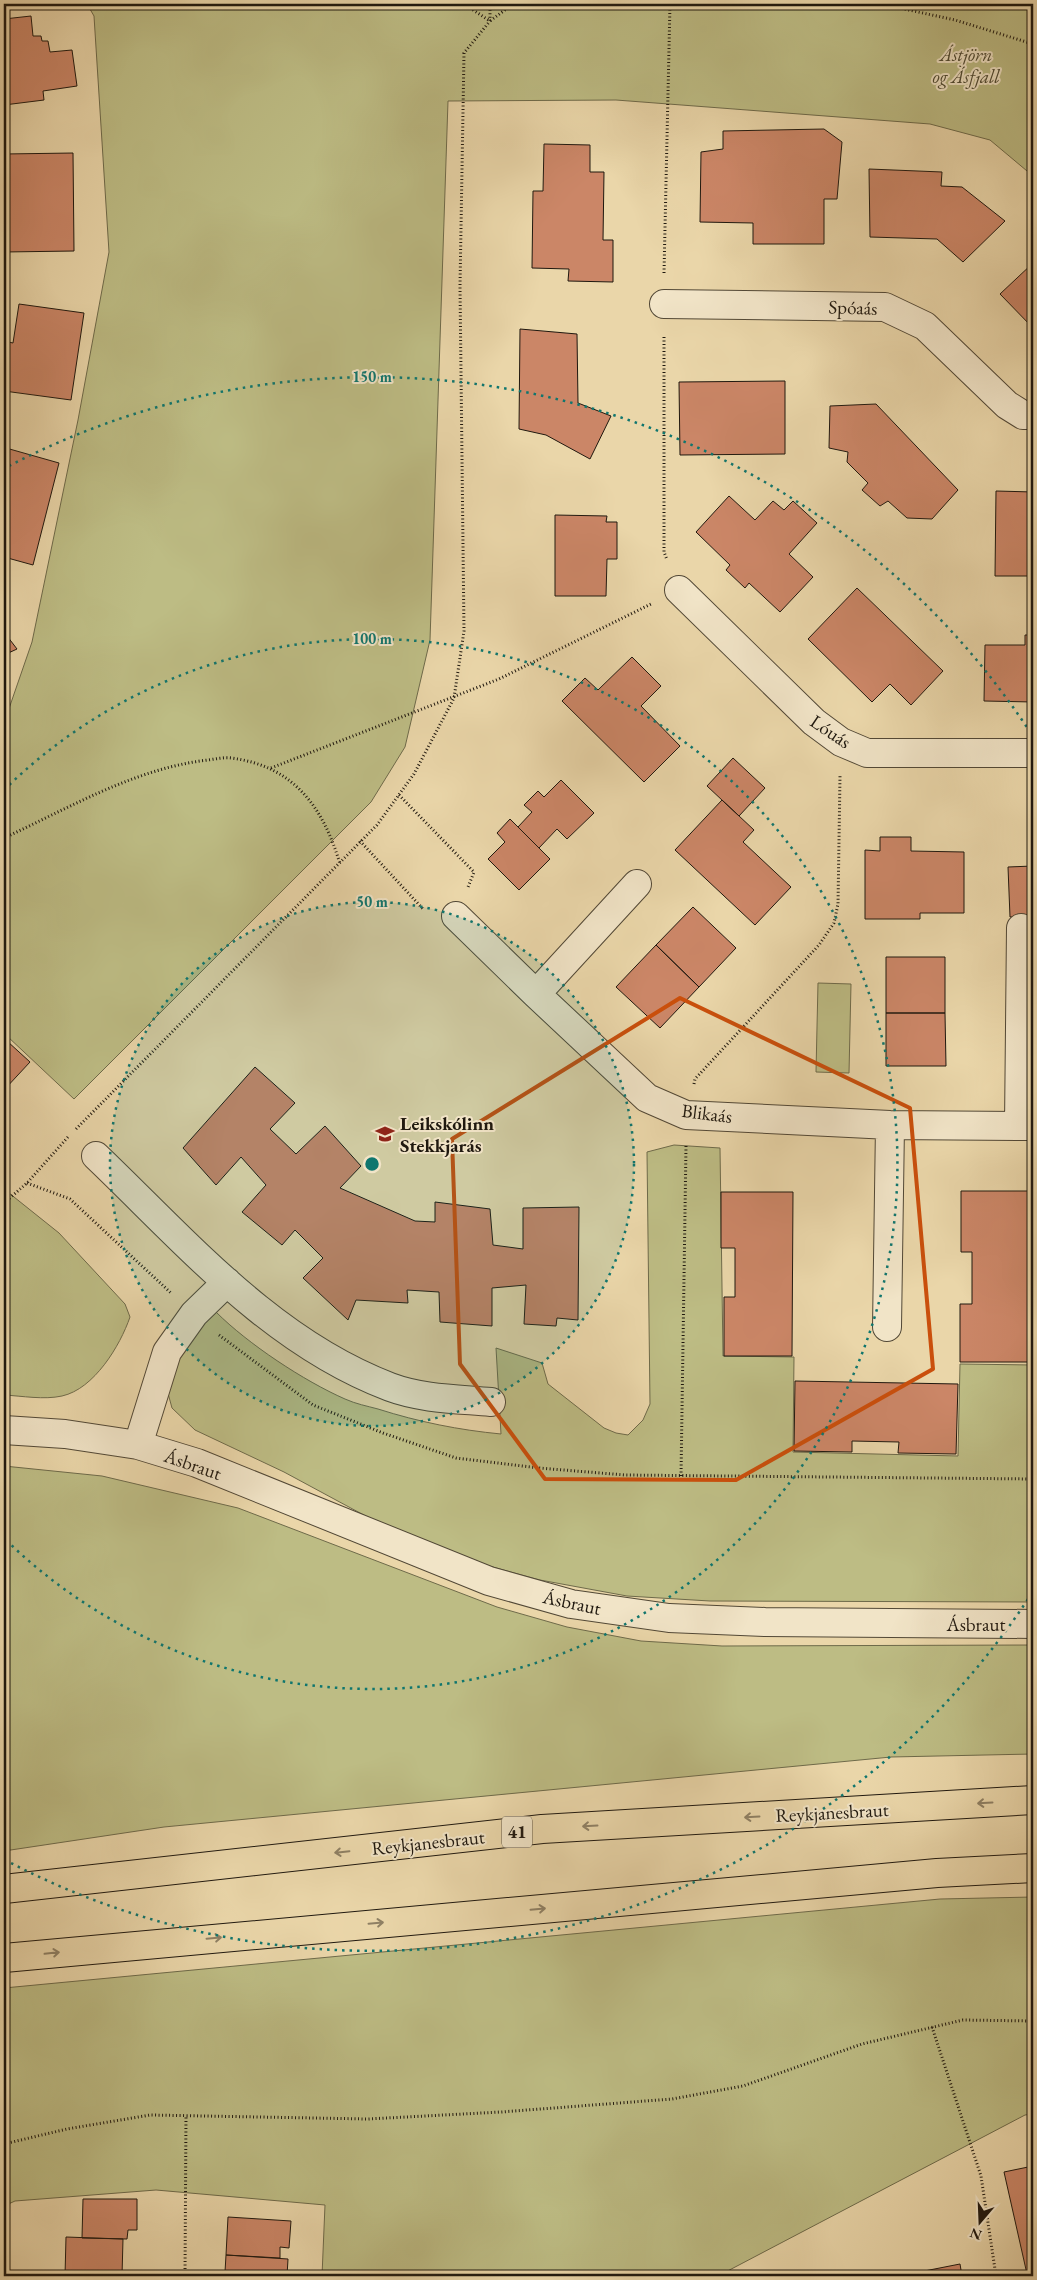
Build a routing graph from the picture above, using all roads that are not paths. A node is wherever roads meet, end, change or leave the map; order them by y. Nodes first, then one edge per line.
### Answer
1 (664, 304) road end
2 (1033, 415) edge
3 (679, 590) road end
4 (1033, 753) edge
5 (636, 884) dead end
6 (456, 916) road end
7 (1022, 928) dead end
8 (536, 994) junction
9 (890, 1124) junction
10 (1026, 1126) edge
11 (96, 1156) dead end
12 (227, 1282) junction
13 (887, 1326) dead end
14 (492, 1402) dead end
15 (4, 1430) edge
16 (138, 1445) junction
17 (1033, 1624) edge
18 (1033, 1800) edge
19 (1033, 1868) edge
20 (4, 1889) edge
21 (4, 1958) edge

1 - 2 street, Spóaás
3 - 4 street, Lóuás
5 - 8 street
6 - 8 street, Blikaás
7 - 10 street, Blikaás
8 - 9 street, Blikaás
9 - 10 street, Blikaás
9 - 13 street
11 - 12 street
12 - 14 street
12 - 16 street
15 - 16 street, Ásbraut
16 - 17 street, Ásbraut
18 -> 20 highway, Reykjanesbraut / 41
21 -> 19 highway

